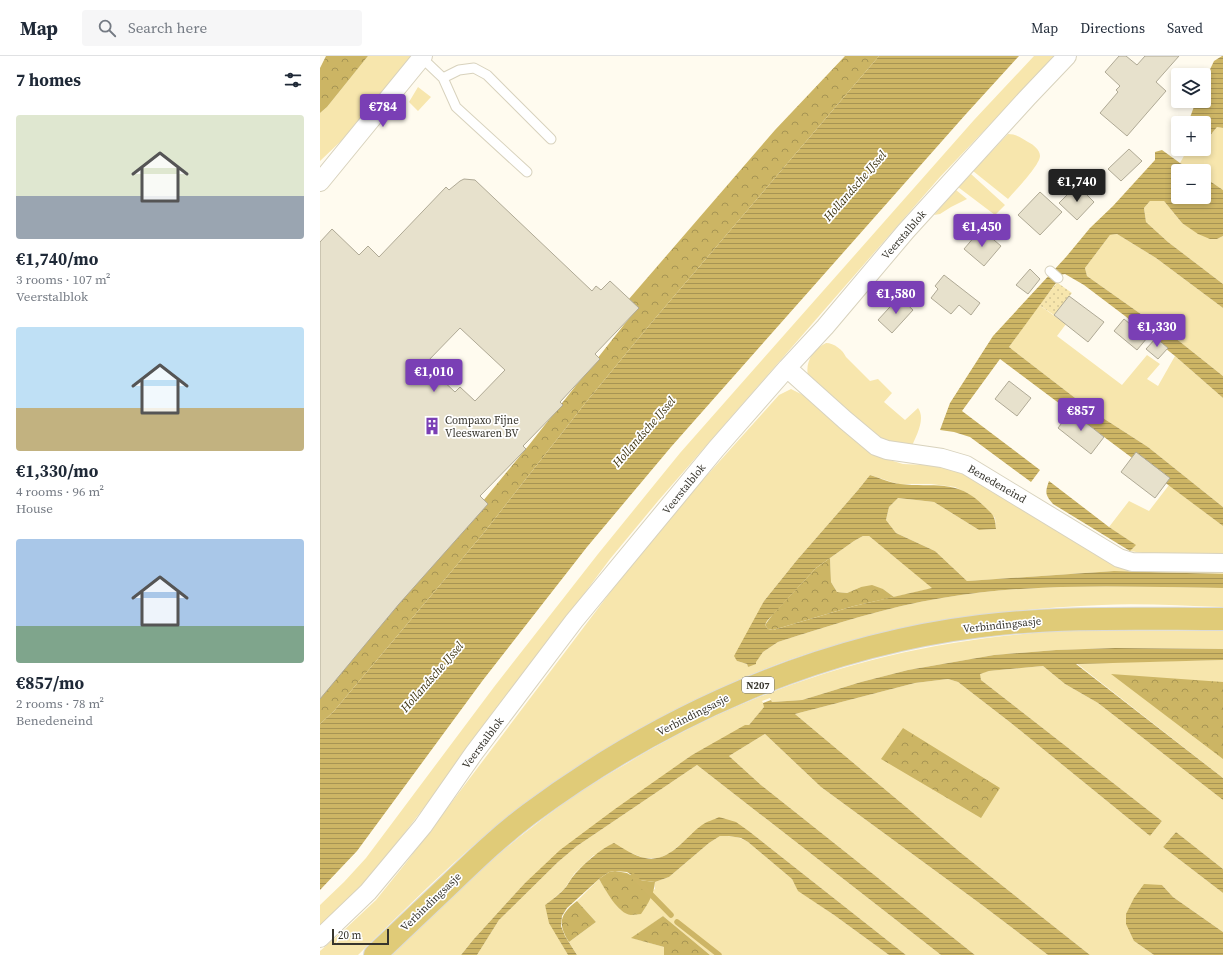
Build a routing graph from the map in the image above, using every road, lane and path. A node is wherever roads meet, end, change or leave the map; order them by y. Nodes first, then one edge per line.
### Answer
1 (1068, 56) edge
2 (422, 57) edge
3 (443, 78) junction
4 (551, 139) dead end
5 (527, 172) dead end
6 (320, 182) edge
7 (1050, 271) dead end
8 (1058, 278) dead end
9 (787, 368) junction
10 (1223, 563) edge
11 (1223, 620) edge
12 (320, 938) edge
13 (375, 955) edge

1 - 9 street, Veerstalblok
2 - 3 lane
2 - 6 street
3 - 4 lane
3 - 5 lane
7 - 8 lane
9 - 10 street, Benedeneind
9 - 12 street, Veerstalblok
11 - 13 main road, Verbindingsasje / N207

